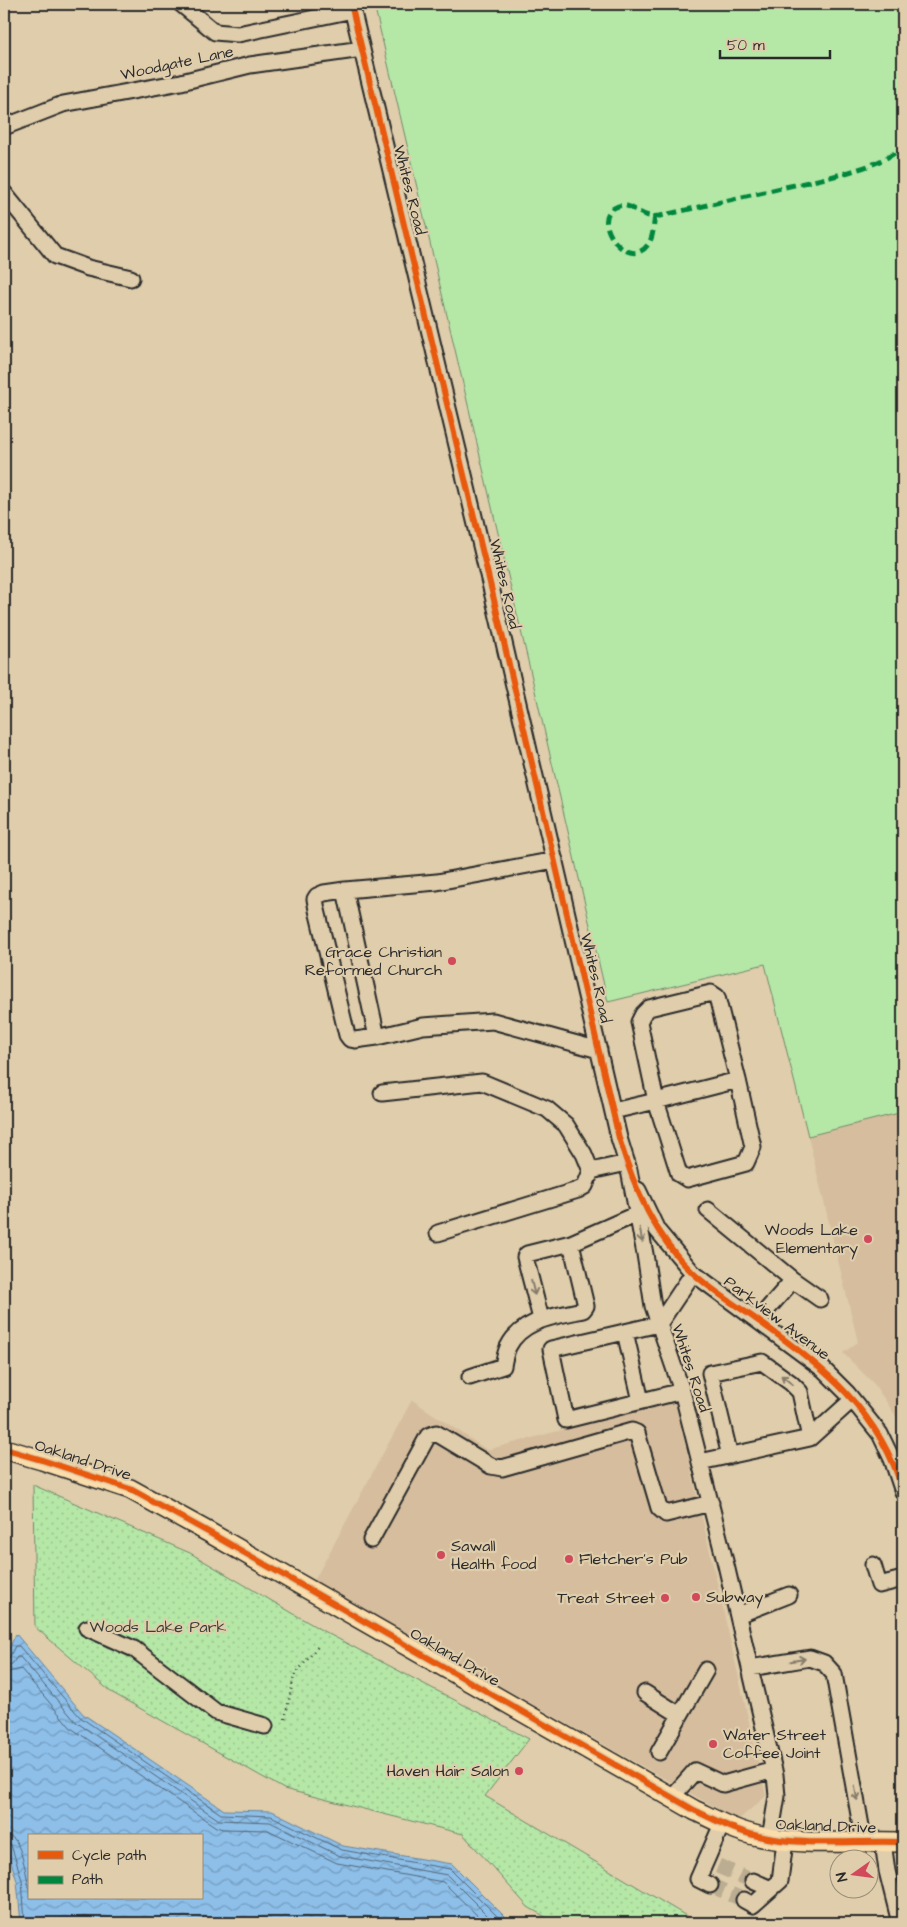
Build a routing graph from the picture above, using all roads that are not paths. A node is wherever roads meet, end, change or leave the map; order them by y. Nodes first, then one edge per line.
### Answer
1 (181, 4) edge
2 (352, 7) edge
3 (362, 49) junction
4 (4, 127) edge
5 (4, 193) edge
6 (131, 278) dead end
7 (555, 860) junction
8 (345, 890) junction
9 (377, 1037) junction
10 (599, 1050) junction
11 (738, 1080) junction
12 (382, 1093) dead end
13 (656, 1101) junction
14 (613, 1111) junction
15 (628, 1167) junction
16 (591, 1172) junction
17 (708, 1210) dead end
18 (637, 1214) junction
19 (438, 1233) dead end
20 (571, 1243) junction
21 (693, 1273) junction
22 (793, 1280) junction
23 (820, 1299) dead end
24 (540, 1319) junction
25 (758, 1320) junction
26 (659, 1324) junction
27 (625, 1332) junction
28 (470, 1377) dead end
29 (682, 1390) junction
30 (852, 1400) junction
31 (641, 1401) junction
32 (810, 1438) junction
33 (4, 1449) edge
34 (730, 1456) junction
35 (700, 1462) junction
36 (903, 1492) edge
37 (711, 1503) junction
38 (371, 1540) dead end
39 (873, 1565) dead end
40 (903, 1579) edge
41 (789, 1595) dead end
42 (738, 1615) junction
43 (87, 1628) dead end
44 (750, 1668) junction
45 (706, 1670) dead end
46 (645, 1693) dead end
47 (680, 1715) junction
48 (265, 1726) dead end
49 (659, 1752) dead end
50 (774, 1770) junction
51 (672, 1797) junction
52 (722, 1824) junction
53 (778, 1840) junction
54 (903, 1842) edge
55 (873, 1843) junction
56 (753, 1881) tunnel mouth
57 (710, 1885) dead end
58 (771, 1889) junction
59 (744, 1900) tunnel mouth
60 (900, 1923) edge

1 - 2 street, Woodgate Lane
2 - 3 street, Whites Road
3 - 4 street, Woodgate Lane
3 - 7 street, Whites Road
5 - 6 street
7 - 8 street
7 - 10 street, Whites Road
8 - 9 street
8 - 9 street
9 - 10 street
10 - 14 street, Whites Road
11 - 13 street
11 - 13 street
11 - 13 street
12 - 16 street
13 - 14 street
14 - 15 street, Whites Road
15 - 16 street
15 - 18 street, Whites Road
15 - 21 street, Parkview Avenue
16 - 19 street
17 - 22 street
18 - 20 street
18 -> 26 street, Whites Road
20 -> 24 street
20 - 24 street
21 - 25 street, Parkview Avenue
21 - 26 street
22 - 23 street
22 - 25 street
24 - 28 street
25 - 30 street, Parkview Avenue
26 - 27 street
26 - 29 street, Whites Road
27 - 31 street
27 - 31 street
29 - 31 street
29 - 35 street, Whites Road
30 - 32 street
30 - 36 street, Parkview Avenue
32 - 34 street
32 -> 34 street
33 - 51 main road, Oakland Drive
34 - 35 street
35 - 37 street, Whites Road
37 - 38 street
37 - 42 street, Whites Road
39 - 40 street
41 - 42 street
42 - 44 street, Whites Road
43 - 48 street
44 - 50 street, Whites Road
44 -> 55 street
45 - 47 street
46 - 47 street
47 - 49 street
50 - 51 street
50 - 53 street, Whites Road
51 - 52 main road, Oakland Drive
52 - 53 main road, Oakland Drive
52 - 57 street
53 - 55 main road, Oakland Drive
53 - 58 street, Whites Road
54 - 55 main road, Oakland Drive
55 - 60 street
56 - 58 street
58 - 59 street

